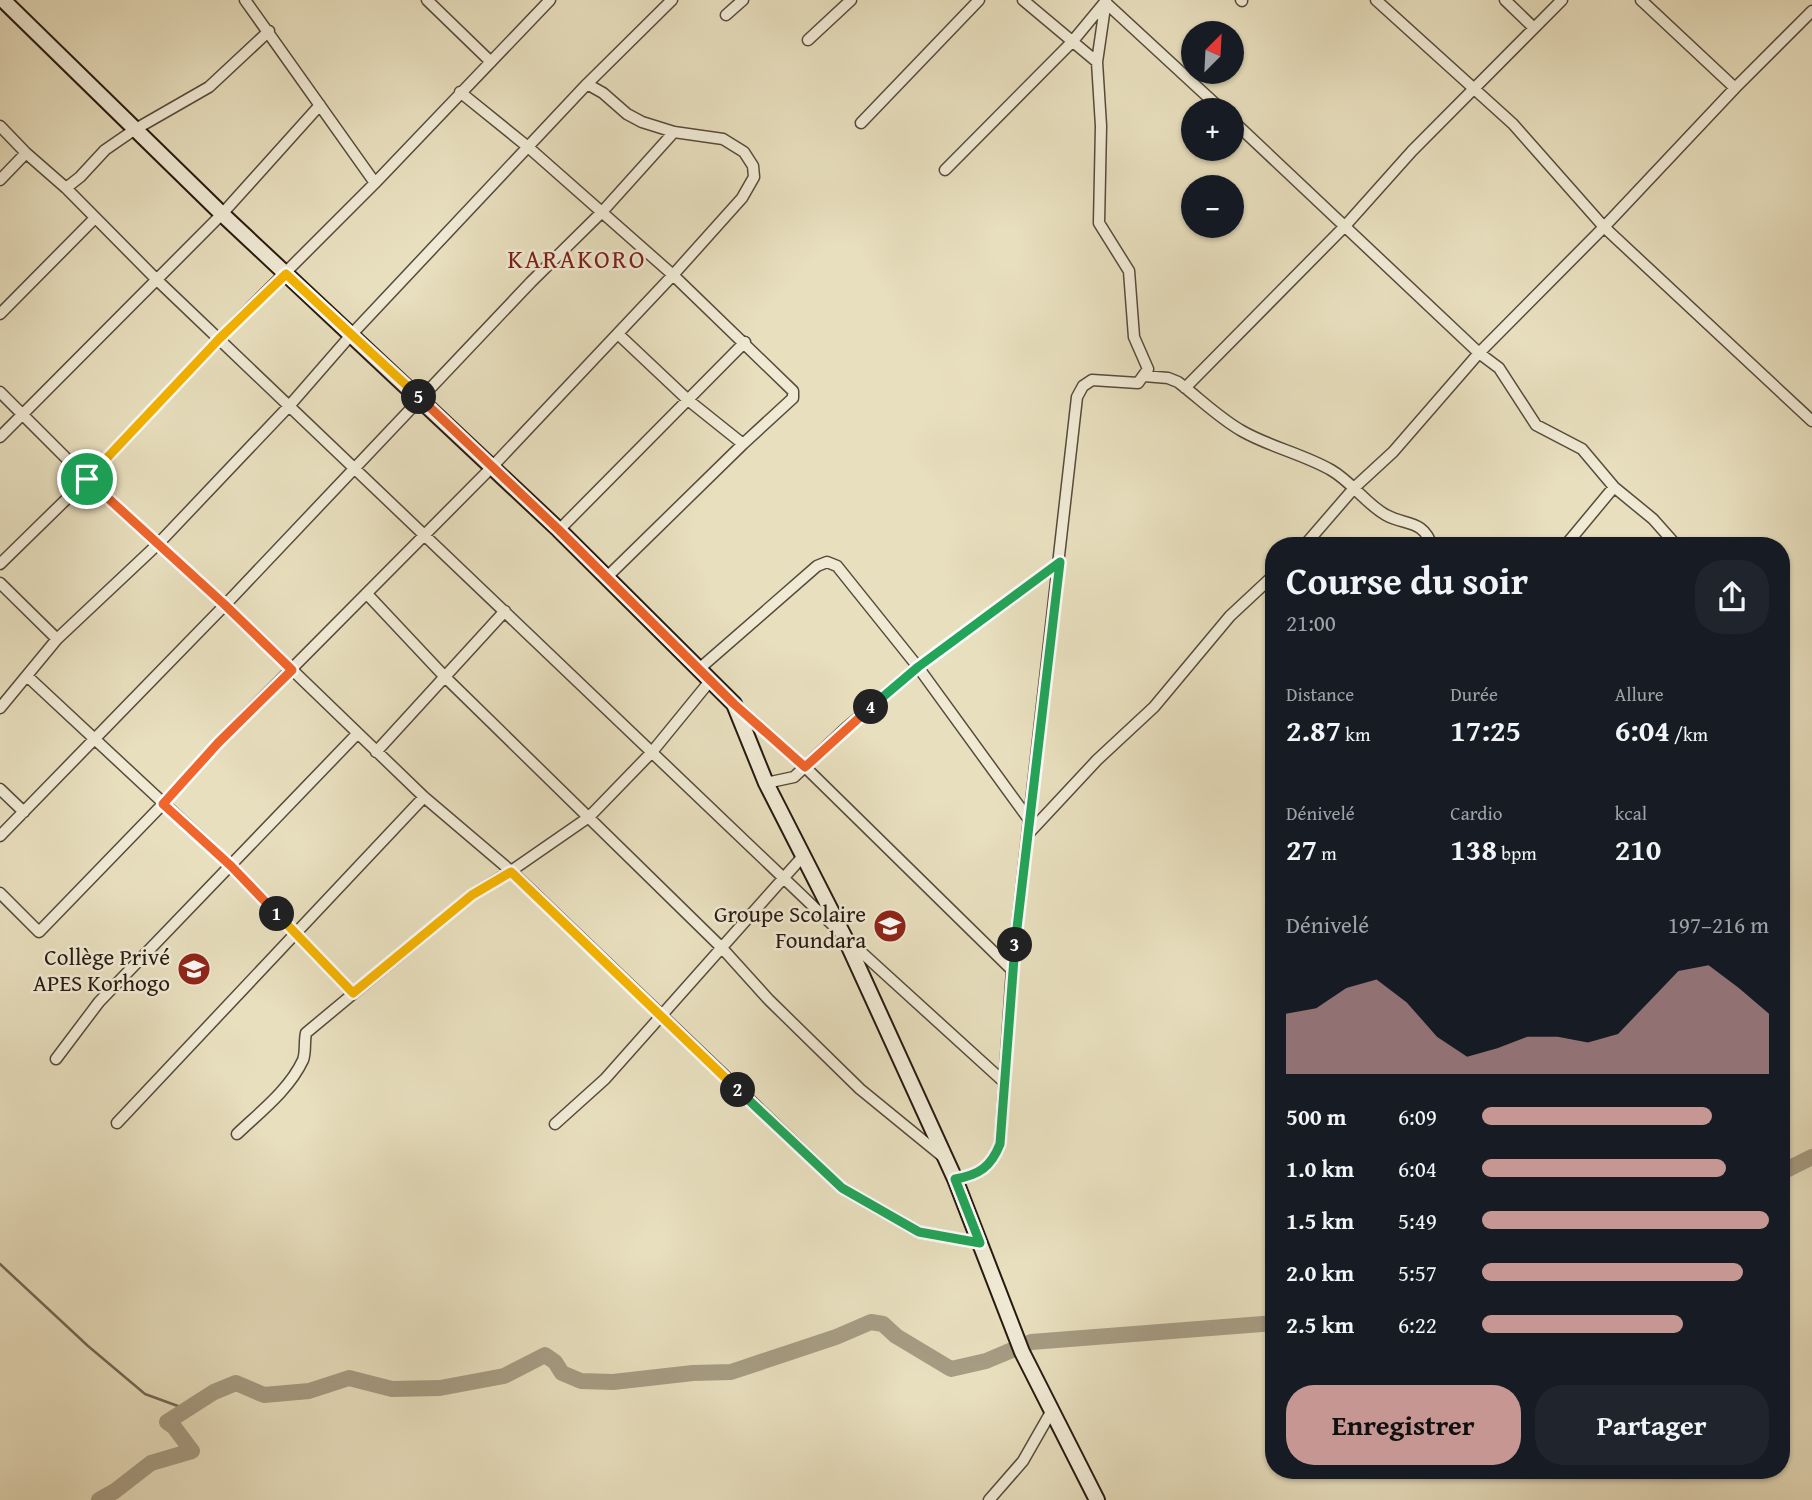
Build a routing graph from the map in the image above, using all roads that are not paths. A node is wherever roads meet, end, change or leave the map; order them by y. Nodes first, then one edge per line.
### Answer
1 (3, 0) edge
2 (245, 0) edge
3 (427, 0) edge
4 (550, 0) edge
5 (672, 0) edge
6 (743, 0) edge
7 (851, 0) edge
8 (979, 0) edge
9 (1023, 0) edge
10 (1376, 0) edge
11 (1506, 0) edge
12 (1562, 0) edge
13 (1641, 0) edge
14 (1105, 1) edge
15 (1812, 11) edge
16 (726, 15) dead end
17 (1534, 28) junction
18 (269, 32) junction
19 (808, 40) dead end
20 (1072, 42) junction
21 (491, 62) junction
22 (1097, 62) junction
23 (587, 84) junction
24 (1735, 88) junction
25 (1474, 90) junction
26 (460, 92) junction
27 (1209, 98) edge
28 (320, 105) junction
29 (861, 123) dead end
30 (0, 126) edge
31 (134, 130) junction
32 (1244, 131) edge
33 (674, 132) junction
34 (528, 147) junction
35 (26, 153) junction
36 (945, 170) dead end
37 (0, 180) edge
38 (375, 183) junction
39 (66, 188) junction
40 (602, 212) junction
41 (222, 214) junction
42 (95, 218) junction
43 (1345, 226) junction
44 (1604, 227) junction
45 (286, 274) junction
46 (673, 275) junction
47 (157, 280) junction
48 (0, 314) edge
49 (618, 334) junction
50 (351, 335) junction
51 (219, 339) junction
52 (745, 342) junction
53 (1479, 353) junction
54 (1144, 376) junction
55 (1185, 388) junction
56 (0, 392) edge
57 (421, 399) junction
58 (688, 400) junction
59 (290, 405) junction
60 (23, 414) junction
61 (1812, 421) edge
62 (0, 437) edge
63 (743, 444) junction
64 (354, 468) junction
65 (491, 468) junction
66 (87, 479) junction
67 (1355, 487) junction
68 (1614, 487) junction
69 (559, 530) junction
70 (425, 535) junction
71 (1312, 537) edge
72 (1428, 537) edge
73 (1572, 537) edge
74 (1669, 537) edge
75 (158, 544) junction
76 (1060, 562) junction
77 (0, 564) edge
78 (607, 578) junction
79 (0, 583) edge
80 (1265, 583) edge
81 (367, 594) junction
82 (225, 605) junction
83 (505, 611) junction
84 (57, 639) junction
85 (918, 667) junction
86 (699, 669) junction
87 (292, 670) junction
88 (27, 676) junction
89 (445, 677) junction
90 (710, 681) junction
91 (734, 704) junction
92 (0, 708) edge
93 (357, 734) junction
94 (94, 738) junction
95 (376, 752) junction
96 (652, 752) junction
97 (805, 767) junction
98 (766, 783) junction
99 (0, 789) edge
100 (424, 797) junction
101 (163, 804) junction
102 (24, 812) junction
103 (589, 817) junction
104 (1030, 821) junction
105 (1028, 834) junction
106 (0, 836) edge
107 (804, 855) junction
108 (231, 866) junction
109 (511, 872) junction
110 (783, 878) junction
111 (0, 893) edge
112 (295, 933) junction
113 (845, 937) junction
114 (722, 948) junction
115 (1012, 970) junction
116 (353, 993) junction
117 (660, 1016) junction
118 (56, 1059) dead end
119 (1004, 1082) junction
120 (117, 1123) dead end
121 (555, 1124) dead end
122 (237, 1134) dead end
123 (946, 1159) junction
124 (955, 1179) junction
125 (980, 1243) junction
126 (1051, 1412) junction
127 (989, 1500) edge
128 (1097, 1500) edge

1 - 31 street
2 - 18 street
3 - 21 street
4 - 21 street
5 - 23 street
6 - 16 street
7 - 19 street
8 - 29 street
9 - 20 street
10 - 25 street
11 - 17 street
12 - 17 street
13 - 24 street
14 - 20 street
14 - 22 street
14 - 27 street
15 - 24 street
17 - 25 street
18 - 28 street
18 - 31 street
20 - 22 street
20 - 36 street
21 - 26 street
22 - 54 street
23 - 33 street
23 - 34 street
24 - 44 street
25 - 43 street
25 - 44 street
26 - 34 street
26 - 38 street
28 - 38 street
28 - 41 street
30 - 35 street
31 - 39 street
31 - 41 street
32 - 43 street
33 - 40 street
33 - 46 street
34 - 40 street
34 - 50 street
35 - 37 street
35 - 39 street
38 - 45 street
39 - 42 street
40 - 46 street
40 - 57 street
41 - 45 street
41 - 47 street
42 - 47 street
42 - 48 street
43 - 53 street
43 - 55 street
44 - 53 street
44 - 61 street
45 - 50 street
45 - 51 street
46 - 49 street
46 - 52 street
47 - 51 street
47 - 60 street
49 - 58 street
49 - 65 street
50 - 57 street
50 - 59 street
51 - 59 street
51 - 66 street
52 - 58 street
52 - 63 street
53 - 67 street
53 - 68 street
54 - 55 street
54 - 76 street
55 - 67 street
56 - 60 street
57 - 64 street
57 - 65 street
58 - 63 street
58 - 69 street
59 - 64 street
59 - 75 street
60 - 62 street
60 - 66 street
63 - 78 street
64 - 70 street
64 - 82 street
65 - 69 street
65 - 70 street
66 - 75 street
66 - 77 street
67 - 71 street
67 - 72 street
68 - 73 street
68 - 74 street
69 - 78 street
70 - 81 street
70 - 83 street
75 - 82 street
75 - 84 street
76 - 85 street
76 - 104 street
78 - 86 street
79 - 84 street
80 - 105 street
81 - 87 street
81 - 89 street
82 - 87 street
82 - 94 street
83 - 89 street
83 - 96 street
84 - 88 street
85 - 86 street
85 - 97 street
85 - 104 street
86 - 90 street
87 - 93 street
87 - 101 street
88 - 92 street
88 - 94 street
89 - 95 street
89 - 103 street
90 - 91 street
90 - 96 street
91 - 97 street
91 - 98 street
93 - 95 street
93 - 108 street
94 - 101 street
94 - 102 street
95 - 100 street
96 - 103 street
96 - 110 street
97 - 98 street
97 - 115 street
98 - 107 street
99 - 102 street
100 - 109 street
100 - 112 street
101 - 108 street
101 - 111 street
102 - 106 street
103 - 109 street
103 - 114 street
104 - 105 street
105 - 115 street
107 - 110 street
107 - 113 street
108 - 112 street
108 - 118 street
109 - 116 street
109 - 117 street
110 - 113 street
110 - 114 street
112 - 116 street
112 - 120 street
113 - 119 street
113 - 123 street
114 - 117 street
114 - 123 street
115 - 119 street
116 - 122 street
117 - 121 street
117 - 125 street
119 - 124 street
123 - 124 street
124 - 125 street
125 - 126 street
126 - 127 street
126 - 128 street

